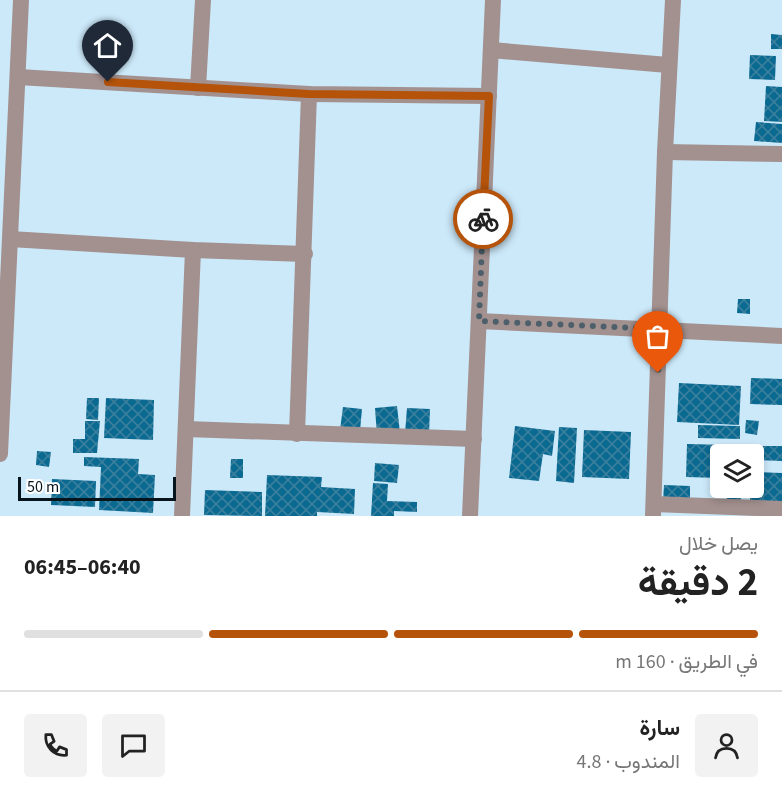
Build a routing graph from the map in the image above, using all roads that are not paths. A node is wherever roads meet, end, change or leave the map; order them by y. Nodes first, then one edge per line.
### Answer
1 (21, 0) edge
2 (203, 0) edge
3 (493, 0) edge
4 (673, 0) edge
5 (490, 50) junction
6 (668, 65) junction
7 (18, 77) junction
8 (198, 88) junction
9 (309, 94) junction
10 (489, 96) junction
11 (8, 105) edge
12 (665, 152) junction
13 (782, 154) edge
14 (10, 239) junction
15 (193, 250) junction
16 (305, 254) junction
17 (4, 262) edge
18 (479, 321) junction
19 (660, 329) junction
20 (782, 336) edge
21 (1, 428) edge
22 (186, 429) junction
23 (297, 434) junction
24 (474, 439) junction
25 (0, 454) edge
26 (782, 509) edge
27 (654, 510) edge
28 (182, 516) edge
29 (470, 516) edge

1 - 7 street
2 - 8 street
3 - 5 street
4 - 6 street
5 - 6 street
5 - 10 street
6 - 12 street
7 - 8 street
7 - 11 street
8 - 9 street
9 - 10 street
9 - 16 street
10 - 18 street
11 - 14 street
12 - 13 street
12 - 19 street
14 - 15 street
14 - 17 street
15 - 16 street
15 - 22 street
16 - 23 street
17 - 21 street
18 - 19 street
18 - 24 street
19 - 20 street
19 - 27 street
21 - 25 street
22 - 23 street
22 - 28 street
23 - 24 street
24 - 29 street
26 - 27 street

